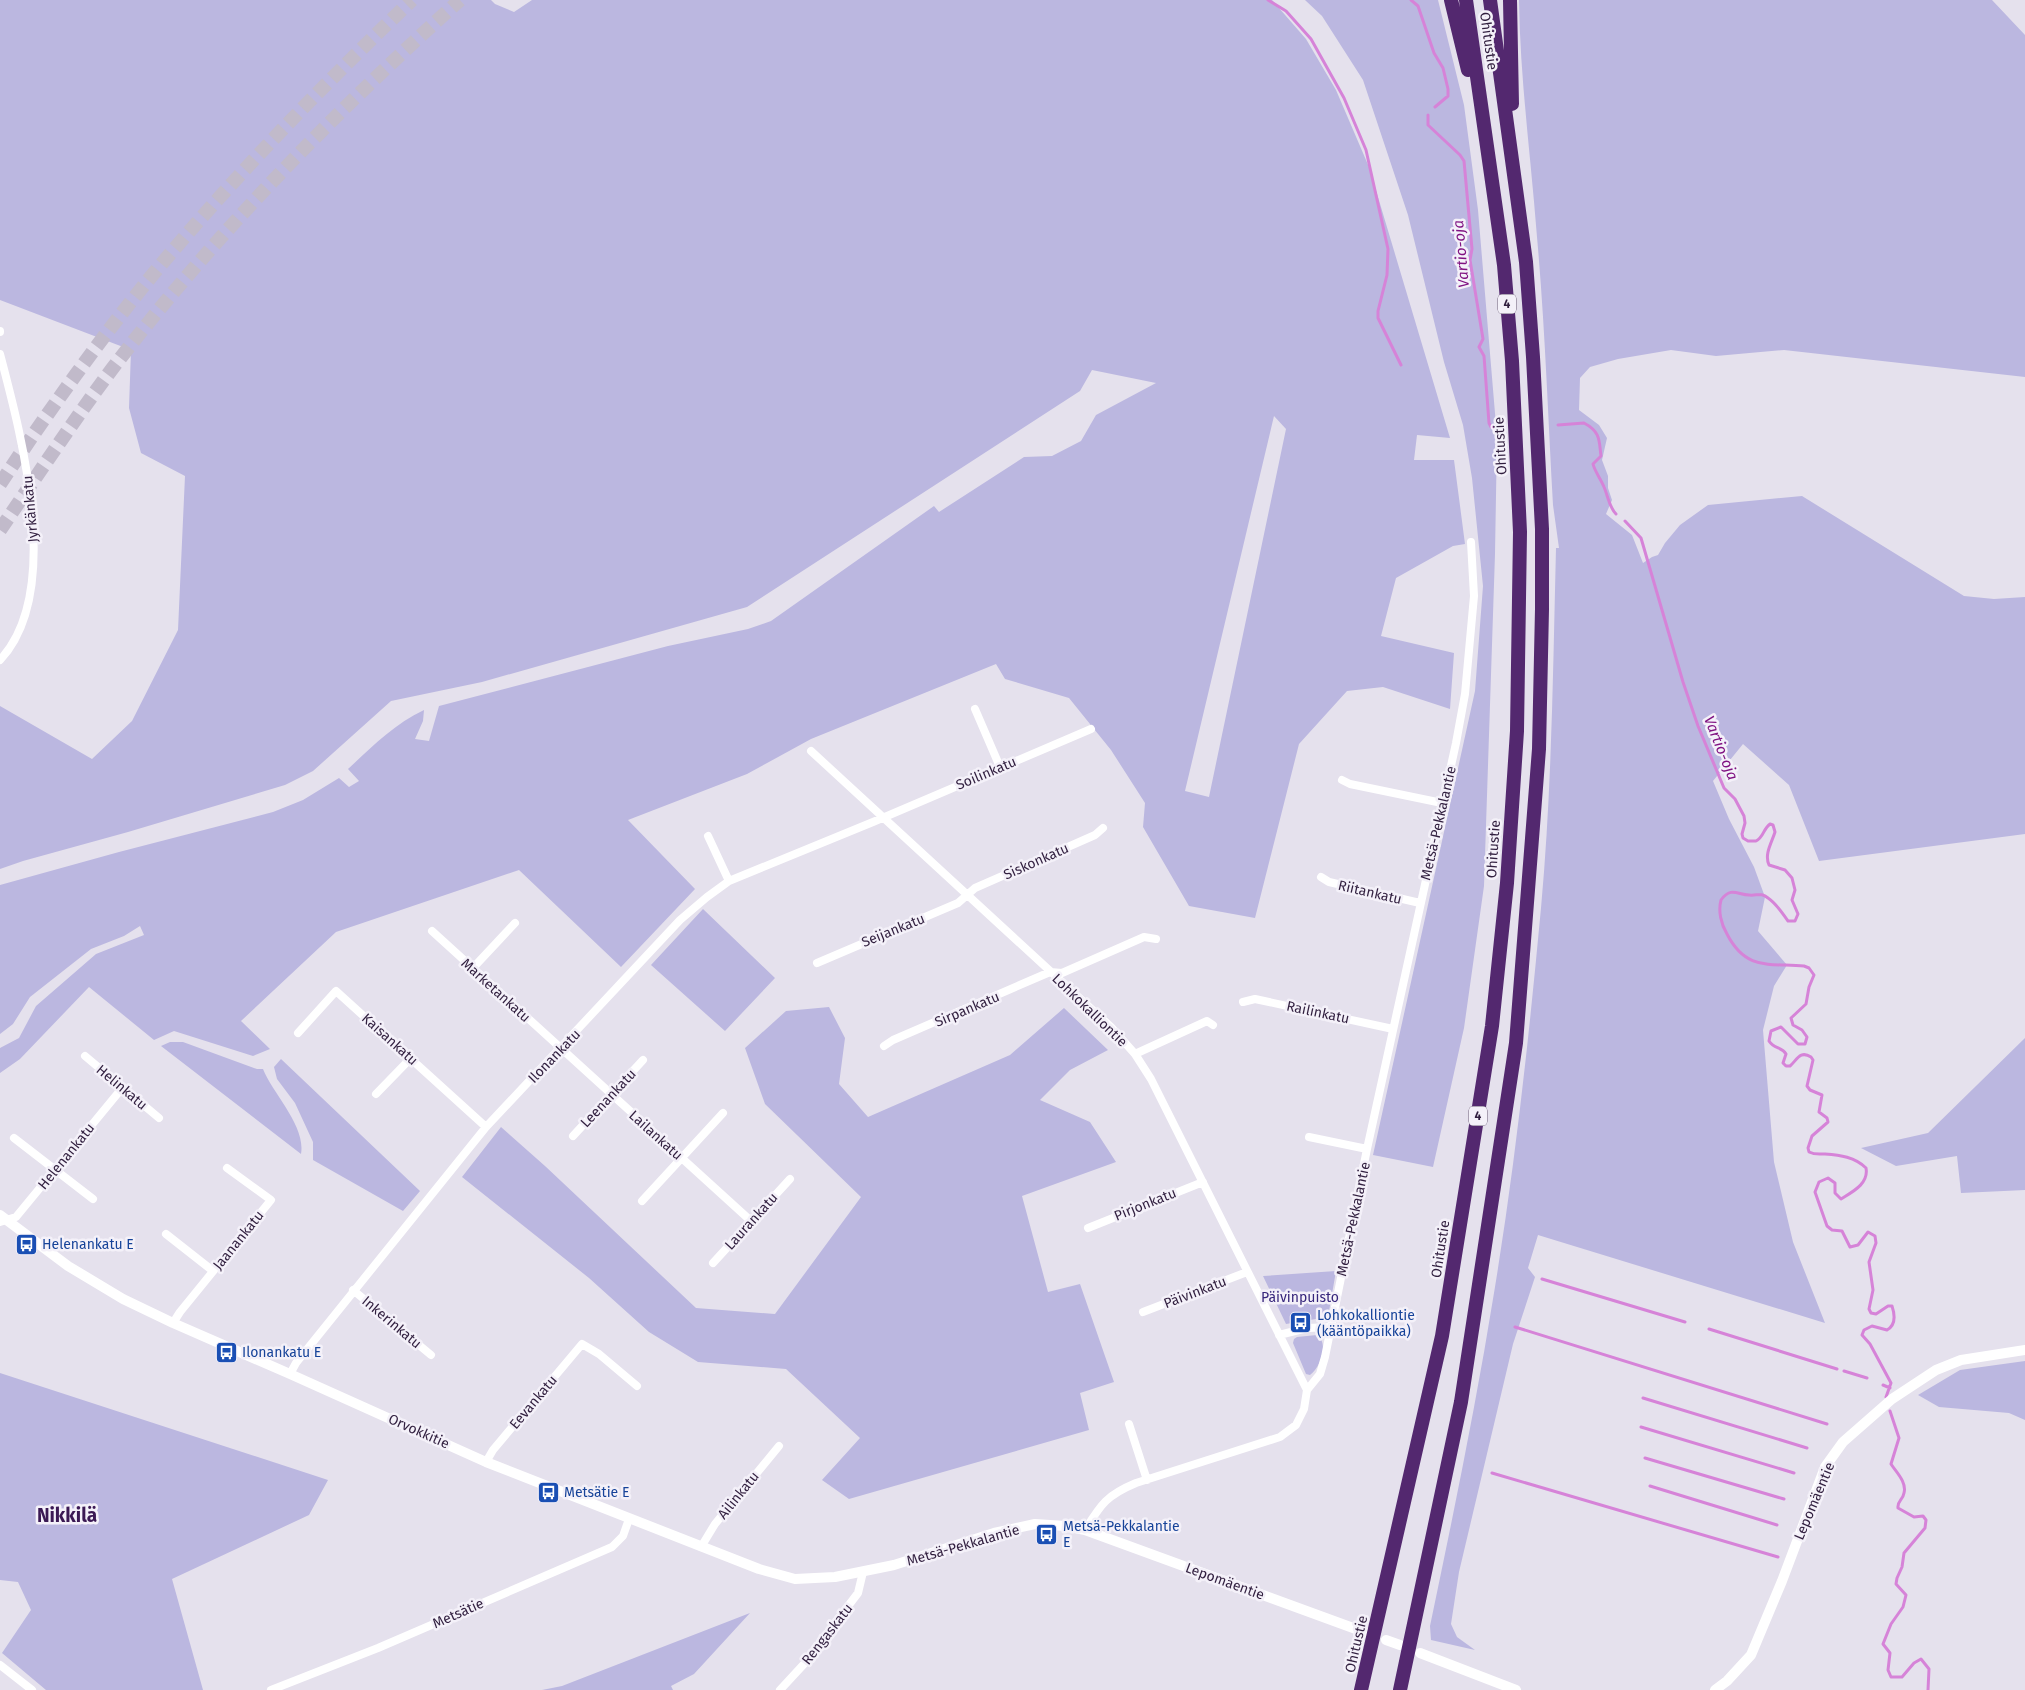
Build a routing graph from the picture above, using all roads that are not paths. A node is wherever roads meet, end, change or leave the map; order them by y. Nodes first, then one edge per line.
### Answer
1 (1451, 0) edge
2 (1466, 0) edge
3 (1490, 0) edge
4 (1510, 0) edge
5 (1489, 156) junction
6 (1512, 160) junction
7 (0, 354) edge
8 (1471, 542) dead end
9 (0, 660) edge
10 (976, 709) dead end
11 (1091, 729) dead end
12 (810, 751) dead end
13 (1000, 767) junction
14 (1342, 780) dead end
15 (1442, 803) junction
16 (882, 818) junction
17 (1103, 828) dead end
18 (708, 836) dead end
19 (1321, 877) dead end
20 (729, 882) junction
21 (967, 894) junction
22 (1420, 903) junction
23 (515, 923) dead end
24 (432, 931) dead end
25 (1156, 938) dead end
26 (817, 963) dead end
27 (472, 969) junction
28 (1050, 972) junction
29 (1243, 1002) dead end
30 (1213, 1025) dead end
31 (1393, 1029) junction
32 (298, 1033) dead end
33 (884, 1046) dead end
34 (561, 1049) junction
35 (1135, 1054) junction
36 (85, 1056) dead end
37 (411, 1058) junction
38 (644, 1060) dead end
39 (124, 1087) junction
40 (376, 1094) dead end
41 (612, 1095) junction
42 (724, 1113) dead end
43 (159, 1118) dead end
44 (486, 1127) junction
45 (574, 1136) dead end
46 (1309, 1137) dead end
47 (14, 1138) dead end
48 (1367, 1149) junction
49 (682, 1158) junction
50 (227, 1168) dead end
51 (56, 1169) junction
52 (790, 1179) dead end
53 (1202, 1182) junction
54 (92, 1199) dead end
55 (642, 1201) dead end
56 (2, 1219) edge
57 (751, 1221) junction
58 (1088, 1228) dead end
59 (166, 1234) dead end
60 (713, 1263) dead end
61 (213, 1271) junction
62 (1247, 1272) junction
63 (353, 1290) junction
64 (1143, 1312) dead end
65 (173, 1323) junction
66 (1331, 1327) junction
67 (1279, 1335) junction
68 (2025, 1350) edge
69 (431, 1355) dead end
70 (290, 1374) junction
71 (638, 1386) dead end
72 (1307, 1390) junction
73 (1129, 1424) dead end
74 (779, 1446) dead end
75 (486, 1462) junction
76 (1147, 1480) junction
77 (629, 1518) junction
78 (1085, 1530) junction
79 (701, 1547) junction
80 (863, 1572) junction
81 (1364, 1632) dead end
82 (1386, 1640) dead end
83 (1400, 1645) dead end
84 (1420, 1653) dead end
85 (0, 1665) edge
86 (32, 1690) edge
87 (271, 1690) edge
88 (780, 1690) edge
89 (1361, 1690) edge
90 (1400, 1690) edge
91 (1516, 1690) edge
92 (1715, 1690) edge

1 - 5 highway
2 - 5 highway, Ohitustie / 4
3 - 6 highway, Ohitustie / 4
4 - 6 highway
5 - 89 highway, Ohitustie / 4
6 - 90 highway, Ohitustie / 4
7 - 9 street, Jyrkänkatu
8 - 15 street, Metsä-Pekkalantie
10 - 13 street
11 - 13 street, Soilinkatu
12 - 16 street, Lohkokalliontie
13 - 16 street, Soilinkatu
14 - 15 street
15 - 22 street, Metsä-Pekkalantie
16 - 20 street, Ilonankatu
16 - 21 street, Lohkokalliontie
17 - 21 street, Siskonkatu
18 - 20 street
19 - 22 street, Riitankatu
20 - 34 street, Ilonankatu
21 - 26 street, Seijankatu
21 - 28 street, Lohkokalliontie
22 - 31 street, Metsä-Pekkalantie
23 - 27 street
24 - 27 street, Marketankatu
25 - 28 street, Sirpankatu
27 - 34 street, Marketankatu
28 - 33 street, Sirpankatu
28 - 35 street, Lohkokalliontie
29 - 31 street, Railinkatu
30 - 35 street
31 - 48 street, Metsä-Pekkalantie
32 - 37 street, Kaisankatu
34 - 41 street, Lailankatu
34 - 44 street, Ilonankatu
35 - 53 street, Lohkokalliontie
36 - 39 street, Helinkatu
37 - 40 street
37 - 44 street, Kaisankatu
38 - 41 street, Leenankatu
39 - 43 street, Helinkatu
39 - 51 street, Helenankatu
41 - 45 street, Leenankatu
41 - 49 street, Lailankatu
42 - 49 street
44 - 63 street, Ilonankatu
46 - 48 street
47 - 51 street
48 - 66 street, Metsä-Pekkalantie
49 - 55 street
49 - 57 street, Lailankatu
50 - 61 street, Jaanankatu
51 - 54 street
51 - 56 street, Helenankatu
52 - 57 street, Laurankatu
53 - 58 street, Pirjonkatu
53 - 62 street, Lohkokalliontie
56 - 65 street, Orvokkitie
57 - 60 street, Laurankatu
59 - 61 street
61 - 65 street, Jaanankatu
62 - 64 street, Päivinkatu
62 - 67 street, Lohkokalliontie
63 - 69 street, Inkerinkatu
63 - 70 street, Ilonankatu
65 - 70 street, Orvokkitie
66 - 67 street
66 - 72 street, Metsä-Pekkalantie
67 - 72 street, Lohkokalliontie
68 - 92 street, Lepomäentie
70 - 75 street, Orvokkitie
71 - 75 street, Eevankatu
72 - 76 street, Metsä-Pekkalantie
73 - 76 street
74 - 79 street, Ailinkatu
75 - 77 street, Orvokkitie
76 - 78 street, Metsä-Pekkalantie
77 - 79 street, Orvokkitie
77 - 87 street, Metsätie
78 - 80 street, Metsä-Pekkalantie
78 - 81 street, Lepomäentie
79 - 80 street, Orvokkitie
80 - 88 street, Rengaskatu
82 - 83 street
84 - 91 street
85 - 86 street

